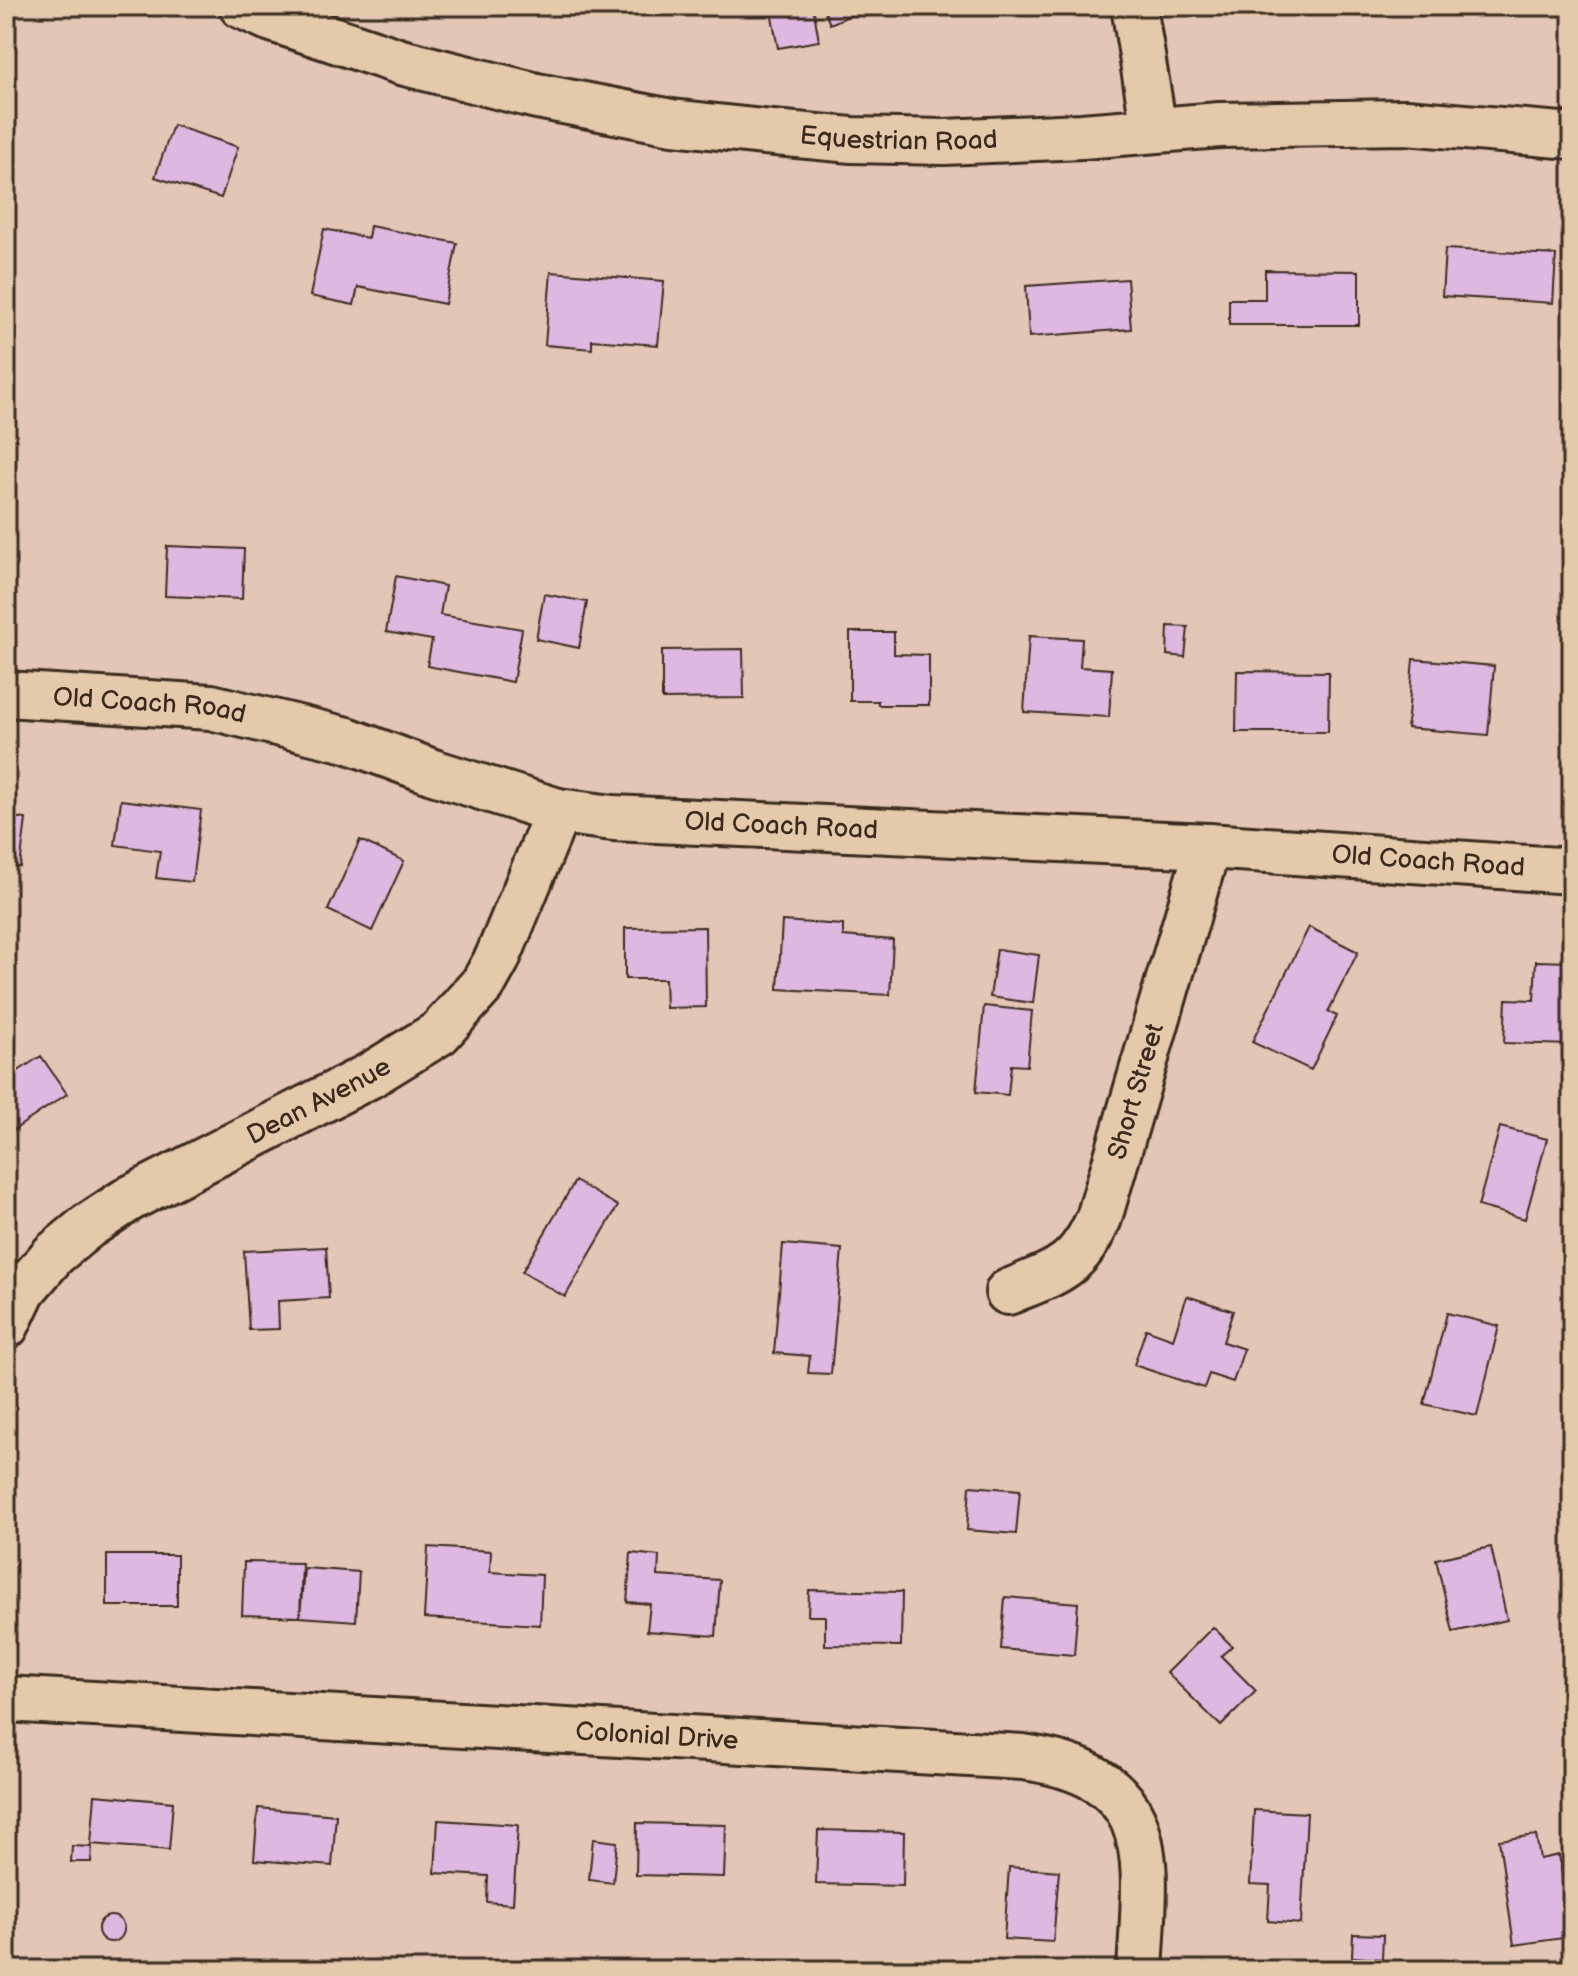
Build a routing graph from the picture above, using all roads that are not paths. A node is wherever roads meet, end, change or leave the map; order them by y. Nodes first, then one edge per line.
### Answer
1 (242, 6) edge
2 (1134, 6) edge
3 (1154, 130) junction
4 (1572, 136) edge
5 (6, 694) edge
6 (558, 811) junction
7 (1208, 846) junction
8 (1572, 871) edge
9 (1008, 1292) dead end
10 (6, 1326) edge
11 (6, 1699) edge
12 (1140, 1970) edge

1 - 3 street, Equestrian Road
2 - 3 street
3 - 4 street, Equestrian Road
5 - 6 street, Old Coach Road
6 - 7 street, Old Coach Road
6 - 10 street, Dean Avenue
7 - 8 street, Old Coach Road
7 - 9 street, Short Street
11 - 12 street, Colonial Drive

